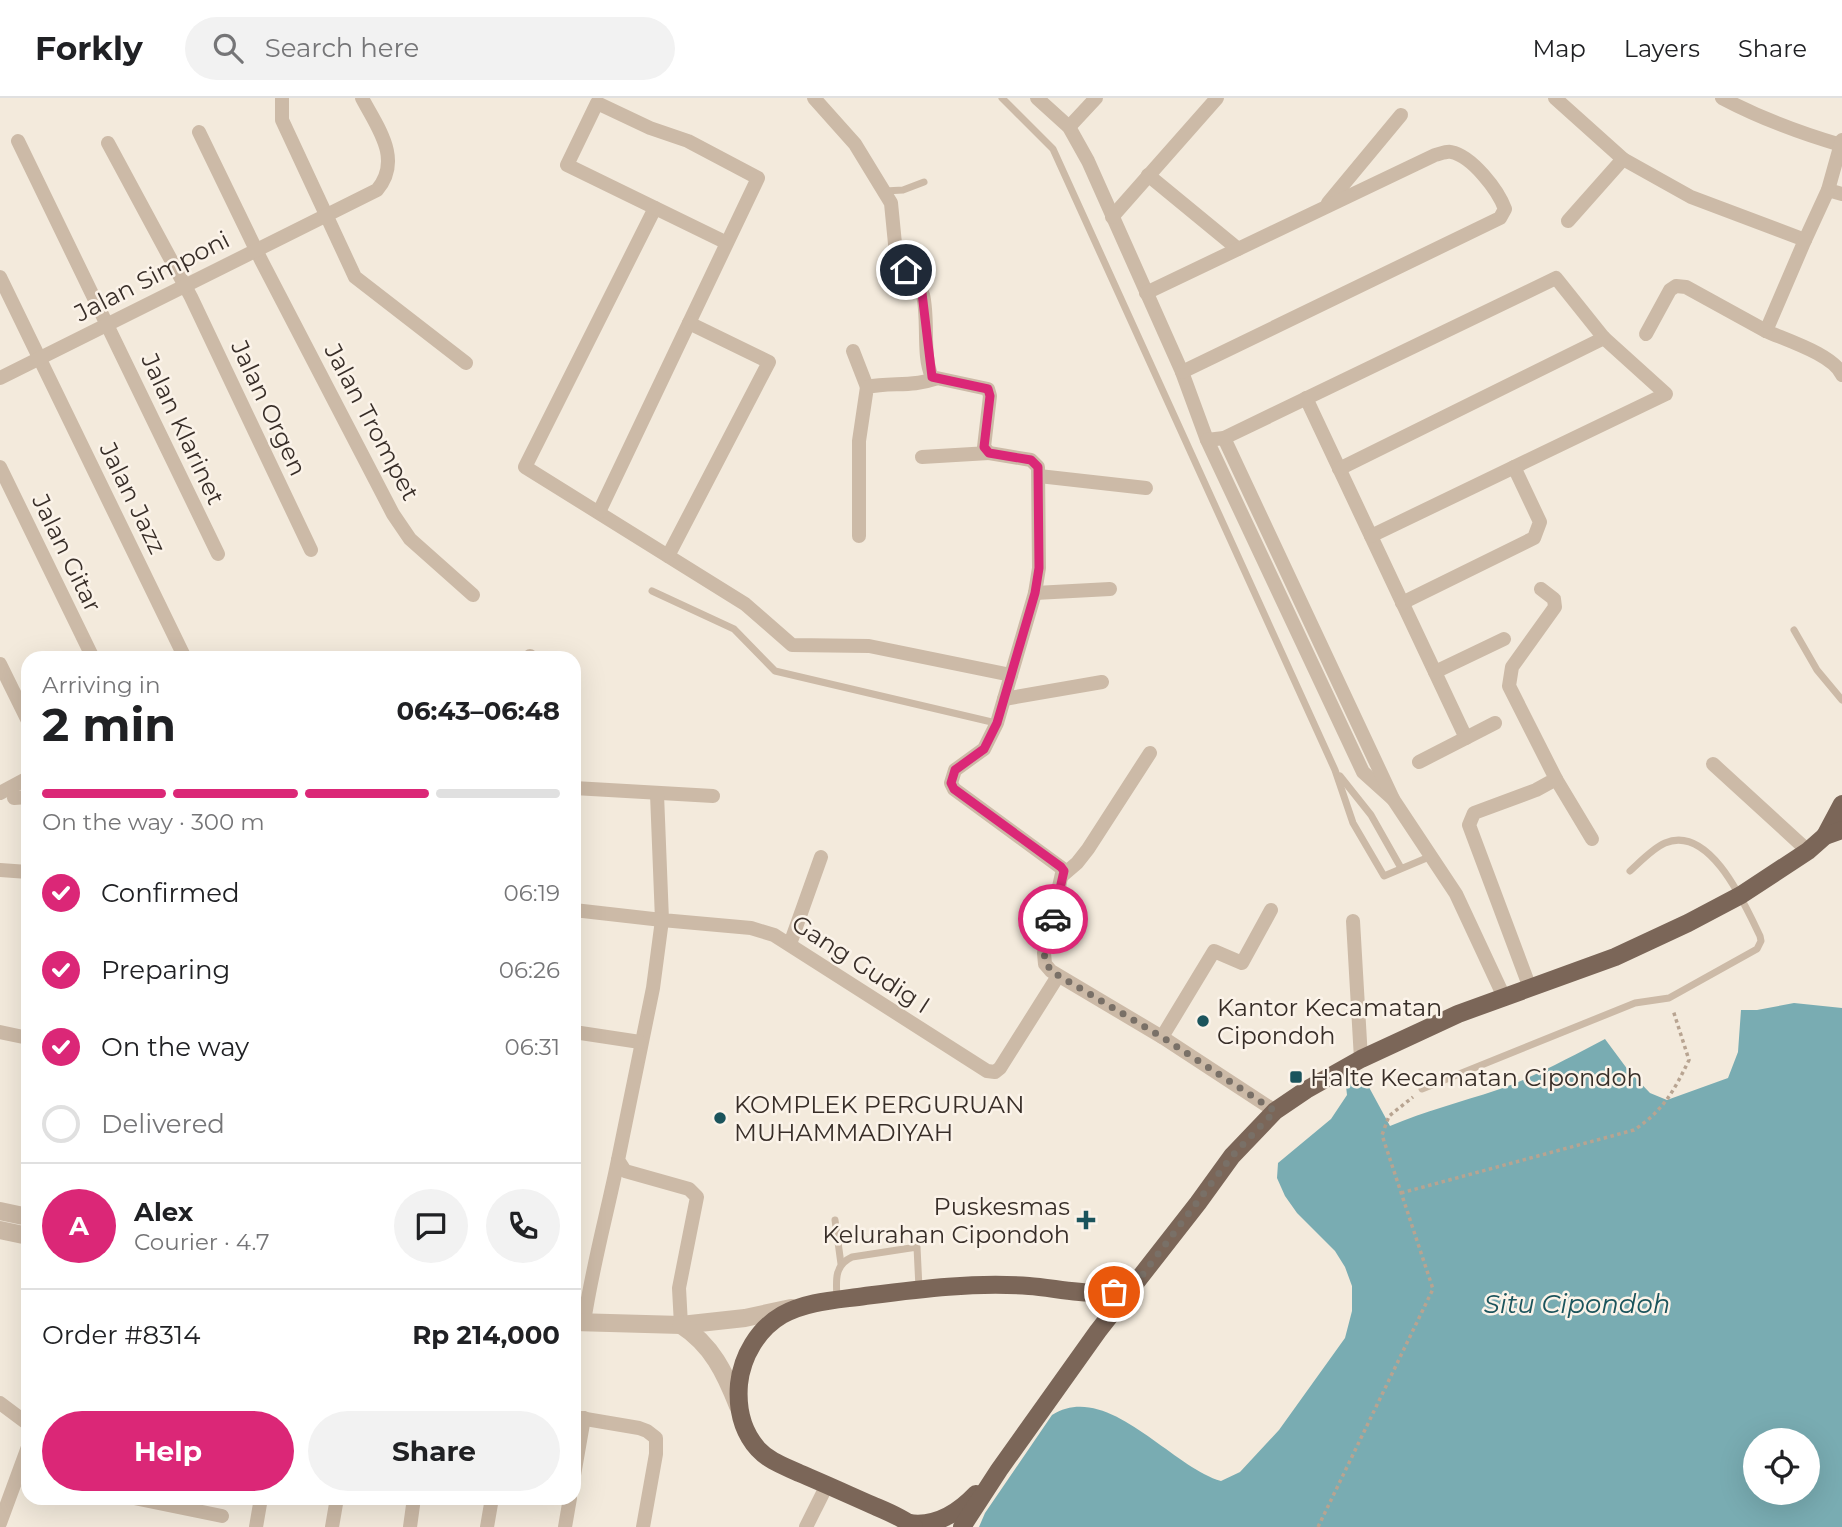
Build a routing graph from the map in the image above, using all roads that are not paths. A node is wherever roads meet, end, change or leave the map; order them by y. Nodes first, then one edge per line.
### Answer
1 (282, 98) edge
2 (362, 98) edge
3 (814, 98) edge
4 (1002, 98) edge
5 (1037, 98) edge
6 (1096, 98) edge
7 (1217, 98) edge
8 (1555, 98) edge
9 (1722, 98) edge
10 (1401, 115) dead end
11 (1069, 127) junction
12 (199, 132) dead end
13 (18, 142) dead end
14 (1841, 142) edge
15 (108, 143) dead end
16 (1623, 159) junction
17 (1149, 175) junction
18 (924, 182) dead end
19 (885, 191) junction
20 (1835, 192) edge
21 (655, 208) junction
22 (1324, 208) junction
23 (325, 215) junction
24 (1112, 217) junction
25 (1568, 221) dead end
26 (1805, 240) junction
27 (727, 243) junction
28 (1238, 249) junction
29 (256, 250) junction
30 (0, 277) edge
31 (184, 285) junction
32 (1146, 293) junction
33 (689, 323) junction
34 (108, 324) junction
35 (1766, 331) junction
36 (1646, 334) dead end
37 (1604, 338) junction
38 (853, 352) dead end
39 (39, 358) junction
40 (466, 363) dead end
41 (1181, 372) junction
42 (1842, 375) edge
43 (0, 379) edge
44 (935, 379) junction
45 (867, 387) junction
46 (1306, 398) junction
47 (1224, 438) junction
48 (1207, 440) junction
49 (989, 453) junction
50 (922, 457) dead end
51 (0, 467) edge
52 (1514, 467) junction
53 (1339, 469) junction
54 (1039, 476) junction
55 (1146, 488) dead end
56 (599, 512) junction
57 (859, 536) dead end
58 (1371, 536) junction
59 (311, 550) dead end
60 (218, 554) dead end
61 (668, 556) junction
62 (1111, 589) dead end
63 (1541, 589) dead end
64 (652, 592) dead end
65 (1035, 593) junction
66 (473, 596) dead end
67 (1402, 603) junction
68 (1794, 629) dead end
69 (1504, 639) dead end
70 (90, 651) edge
71 (182, 651) edge
72 (0, 664) edge
73 (1435, 672) junction
74 (1011, 675) junction
75 (1102, 682) dead end
76 (1004, 699) junction
77 (1842, 700) edge
78 (21, 707) edge
79 (997, 723) junction
80 (1495, 723) dead end
81 (1466, 738) junction
82 (1150, 754) dead end
83 (1419, 762) dead end
84 (1713, 764) dead end
85 (1335, 770) junction
86 (1556, 779) junction
87 (21, 782) edge
88 (581, 789) edge
89 (0, 793) edge
90 (657, 794) junction
91 (713, 796) dead end
92 (1393, 799) junction
93 (1842, 804) edge
94 (1842, 830) edge
95 (1825, 836) junction
96 (1592, 839) dead end
97 (1808, 851) junction
98 (821, 857) dead end
99 (1429, 857) junction
100 (1401, 868) junction
101 (0, 870) edge
102 (1630, 871) dead end
103 (21, 872) edge
104 (1063, 875) junction
105 (1741, 895) junction
106 (1271, 909) dead end
107 (581, 910) edge
108 (663, 920) junction
109 (1353, 921) dead end
110 (790, 944) junction
111 (1058, 976) junction
112 (1530, 988) junction
113 (1504, 997) junction
114 (0, 1032) edge
115 (581, 1033) edge
116 (21, 1036) edge
117 (1162, 1037) junction
118 (640, 1042) junction
119 (1361, 1059) junction
120 (1422, 1088) road end
121 (1275, 1111) junction
122 (618, 1160) junction
123 (0, 1211) edge
124 (21, 1216) edge
125 (835, 1220) dead end
126 (0, 1230) edge
127 (21, 1234) edge
128 (841, 1264) junction
129 (1137, 1282) junction
130 (919, 1283) junction
131 (1091, 1292) junction
132 (837, 1295) junction
133 (805, 1305) junction
134 (581, 1314) edge
135 (581, 1322) edge
136 (681, 1325) junction
137 (1098, 1331) junction
138 (0, 1403) edge
139 (740, 1412) junction
140 (581, 1418) edge
141 (21, 1419) edge
142 (999, 1470) junction
143 (21, 1477) edge
144 (827, 1485) junction
145 (168, 1505) edge
146 (260, 1505) edge
147 (336, 1505) edge
148 (413, 1505) edge
149 (491, 1505) edge
150 (569, 1505) edge
151 (222, 1516) dead end
152 (0, 1523) edge
153 (911, 1525) edge
154 (9, 1527) edge
155 (256, 1527) edge
156 (332, 1527) edge
157 (410, 1527) edge
158 (487, 1527) edge
159 (565, 1527) edge
160 (643, 1527) edge
161 (806, 1527) edge
162 (962, 1527) edge

1 - 23 street
2 - 23 street, Jalan Simponi
3 - 19 street
4 - 85 lane
5 - 11 street
6 - 11 street
7 - 17 street
8 - 16 street
9 - 14 street
10 - 22 street
11 - 24 street
12 - 29 street, Jalan Trompet
13 - 34 street, Jalan Klarinet
14 - 20 street
15 - 31 street, Jalan Orgen
16 - 25 street
16 - 26 street
17 - 24 street
17 - 28 street
18 - 19 lane
19 - 44 street
20 - 26 street
21 - 27 street
21 - 27 street
21 - 56 street
22 - 28 street
22 - 41 street
23 - 29 street, Jalan Simponi
23 - 40 street
24 - 32 street
26 - 35 street
27 - 33 street
28 - 32 street
29 - 31 street, Jalan Simponi
29 - 66 street, Jalan Trompet
30 - 39 street, Jalan Jazz
31 - 34 street, Jalan Simponi
31 - 59 street, Jalan Orgen
32 - 41 street
33 - 56 street
33 - 61 street
34 - 39 street, Jalan Simponi
34 - 60 street, Jalan Klarinet
35 - 36 street
35 - 42 street
37 - 46 street
37 - 52 street
37 - 53 street
38 - 45 street
39 - 43 street, Jalan Simponi
39 - 71 street, Jalan Jazz
41 - 48 street
44 - 45 street
44 - 49 street
45 - 57 street
46 - 47 street
46 - 53 street
47 - 48 street
47 - 92 street
48 - 92 street
49 - 50 street
49 - 54 street
51 - 70 street, Jalan Gitar
52 - 58 street
52 - 67 street
53 - 58 street
54 - 55 street
54 - 65 street
56 - 61 street
58 - 67 street
61 - 74 street
62 - 65 street
63 - 86 street
64 - 79 lane
65 - 74 street
67 - 73 street
68 - 77 lane
69 - 73 street
72 - 78 street
73 - 81 street
74 - 76 street
75 - 76 street
76 - 79 street
79 - 104 street
80 - 81 street
81 - 83 street
82 - 104 street
84 - 97 street
85 - 100 lane
85 - 100 lane
86 - 96 street
86 - 112 street
87 - 89 street
88 - 90 street
90 - 91 street
90 - 108 street
92 - 99 street
93 - 95 main road
94 - 95 main road
95 - 97 main road
97 - 105 main road
98 - 110 street
99 - 100 lane
99 - 113 street
101 - 103 street
102 - 105 lane
104 - 111 street
105 - 112 main road
105 - 120 lane
106 - 117 street
107 - 108 street, Gang Gudig I
108 - 110 street, Gang Gudig I
108 - 118 street
109 - 119 street
110 - 111 street, Gang Gudig I
111 - 117 street
112 - 113 main road
113 - 119 main road
114 - 116 street
115 - 118 street
117 - 121 street
118 - 122 street
119 - 121 main road
121 - 129 main road
122 - 134 street
122 - 136 street
123 - 124 street
125 - 128 lane
126 - 127 street
128 - 130 lane
128 - 132 lane
129 - 131 main road
129 - 137 main road
130 - 131 main road
130 - 132 main road
131 - 137 main road
132 - 133 main road
133 - 136 street
133 - 139 main road
135 - 136 street
136 - 139 street
137 - 142 main road
138 - 141 street
139 - 144 main road
140 - 160 street
142 - 153 main road
142 - 162 main road
143 - 152 street
144 - 153 main road
144 - 161 street
145 - 151 street
146 - 155 street
147 - 156 street
148 - 157 street
149 - 158 street
150 - 159 street
152 - 154 street

